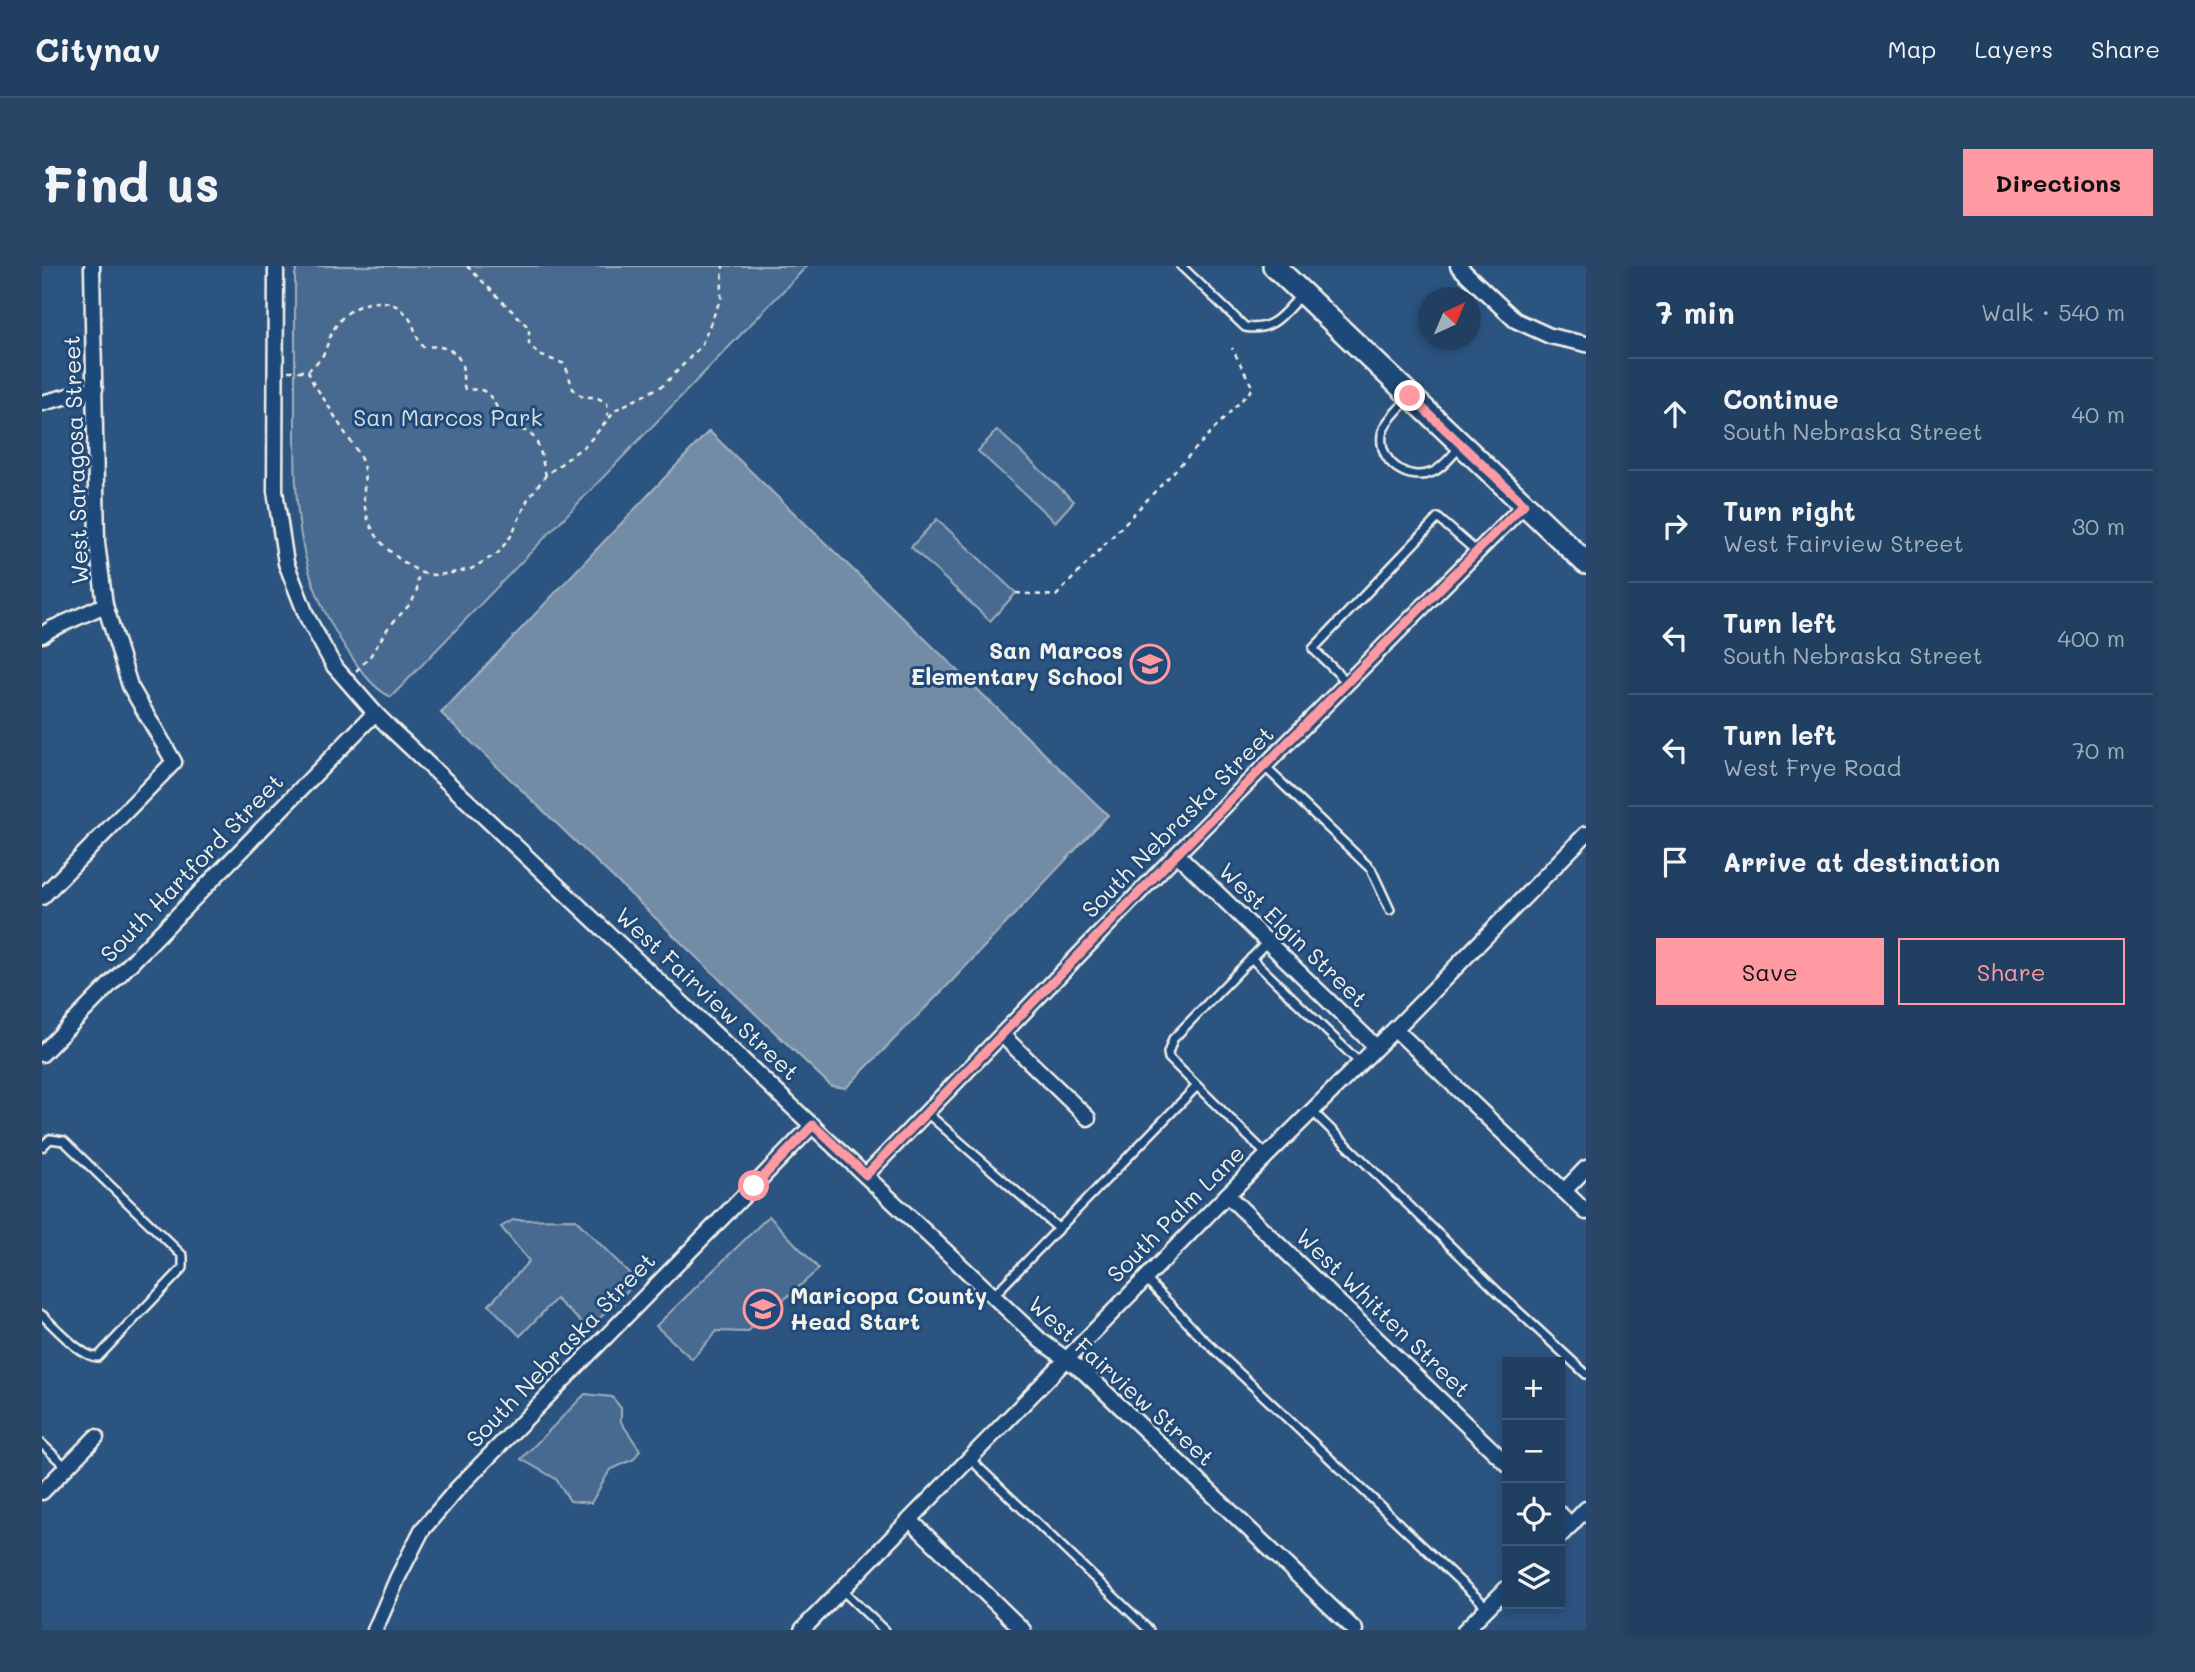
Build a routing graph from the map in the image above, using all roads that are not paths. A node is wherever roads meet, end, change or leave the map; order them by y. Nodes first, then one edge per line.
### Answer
1 (92, 266) edge
2 (1181, 266) edge
3 (1274, 266) edge
4 (1458, 266) edge
5 (276, 267) edge
6 (1303, 293) junction
7 (1586, 344) edge
8 (95, 389) junction
9 (1410, 396) junction
10 (42, 403) edge
11 (1462, 445) junction
12 (1524, 504) junction
13 (1477, 552) junction
14 (1586, 563) edge
15 (105, 605) junction
16 (42, 635) edge
17 (1348, 683) junction
18 (374, 713) junction
19 (1265, 767) junction
20 (1586, 834) edge
21 (1178, 855) junction
22 (42, 897) edge
23 (1390, 910) dead end
24 (1267, 942) junction
25 (1251, 958) junction
26 (1395, 1029) junction
27 (1002, 1035) junction
28 (1376, 1047) junction
29 (42, 1054) edge
30 (1360, 1063) junction
31 (1197, 1086) junction
32 (1311, 1111) junction
33 (927, 1113) junction
34 (1088, 1118) dead end
35 (813, 1125) junction
36 (42, 1147) edge
37 (1267, 1155) junction
38 (1586, 1168) edge
39 (866, 1175) junction
40 (1563, 1191) junction
41 (1227, 1195) junction
42 (1586, 1212) edge
43 (1059, 1229) junction
44 (1145, 1278) junction
45 (993, 1296) junction
46 (42, 1315) edge
47 (1065, 1360) junction
48 (1586, 1374) edge
49 (96, 1437) dead end
50 (42, 1444) edge
51 (969, 1458) junction
52 (1502, 1459) edge
53 (66, 1467) junction
54 (42, 1492) edge
55 (1586, 1509) edge
56 (1565, 1519) edge
57 (910, 1520) junction
58 (842, 1590) junction
59 (1502, 1593) edge
60 (1488, 1608) junction
61 (375, 1630) edge
62 (802, 1630) edge
63 (884, 1630) edge
64 (1023, 1630) edge
65 (1149, 1630) edge
66 (1355, 1630) edge
67 (1465, 1630) edge

1 - 8 street, West Saragosa Street
2 - 6 lane
3 - 6 street
4 - 7 street
5 - 18 street, West Fairview Street
6 - 9 street
8 - 10 street
8 - 15 street, West Saragosa Street
9 - 11 street
9 - 11 lane
11 - 12 street
12 - 13 street, South Nebraska Street
12 - 14 street
13 - 17 street, South Nebraska Street
13 - 17 lane
15 - 16 street
15 - 22 street, West Saragosa Street
17 - 19 street, South Nebraska Street
18 - 29 street, South Hartford Street
18 - 35 street, West Fairview Street
19 - 21 street, South Nebraska Street
19 - 23 lane
20 - 26 street, South Palm Lane
21 - 24 street, West Elgin Street
21 - 27 street, South Nebraska Street
24 - 25 lane
24 - 28 street, West Elgin Street
25 - 30 lane
25 - 31 lane
26 - 28 street, South Palm Lane
26 - 40 street
27 - 33 street, South Nebraska Street
27 - 34 street
28 - 30 street, South Palm Lane
30 - 32 street, South Palm Lane
31 - 37 lane
31 - 43 lane
32 - 37 street, South Palm Lane
32 - 48 lane
33 - 39 street, South Nebraska Street
33 - 43 lane
35 - 39 street, West Fairview Street
35 - 61 street, South Nebraska Street
36 - 46 lane
37 - 41 street, South Palm Lane
38 - 40 street
39 - 45 street, West Fairview Street
40 - 42 street
41 - 44 street, South Palm Lane
41 - 52 street, West Whitten Street
43 - 45 lane
44 - 47 street, South Palm Lane
44 - 60 lane
45 - 47 street, West Fairview Street
47 - 51 street, South Palm Lane
47 - 66 street, West Fairview Street
49 - 53 street
50 - 53 lane
51 - 57 street, South Palm Lane
51 - 65 lane
53 - 54 street
55 - 56 street
57 - 58 street, South Palm Lane
57 - 64 street
58 - 62 street, South Palm Lane
58 - 63 lane
59 - 60 street
60 - 67 street

